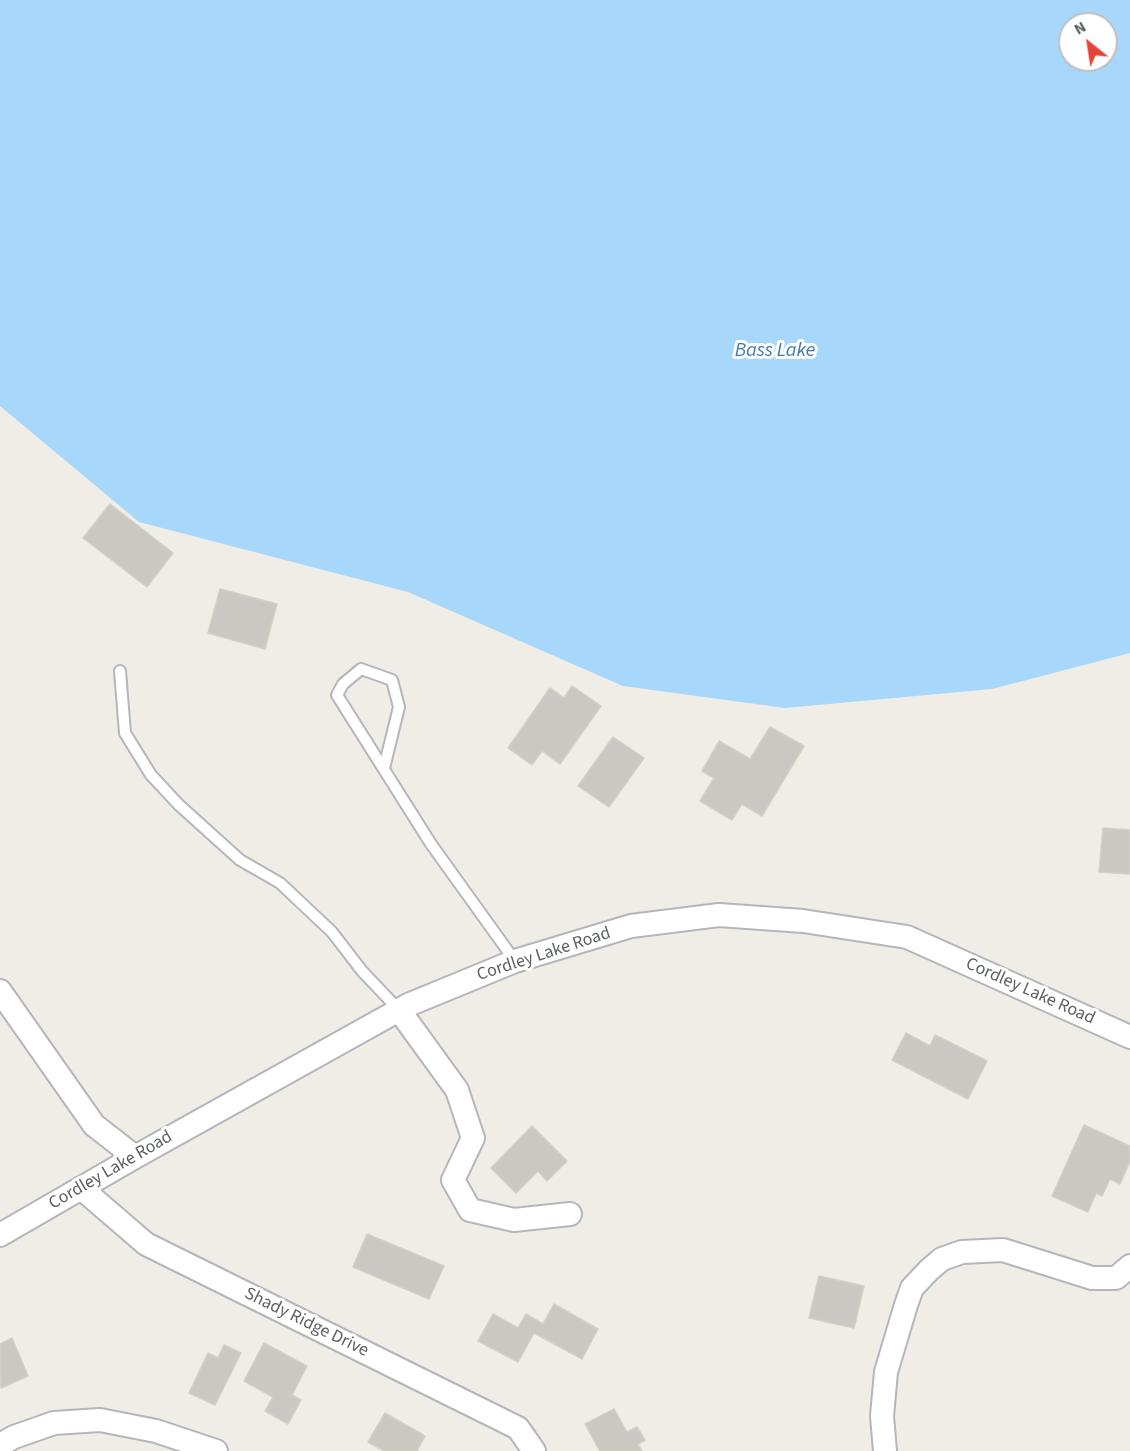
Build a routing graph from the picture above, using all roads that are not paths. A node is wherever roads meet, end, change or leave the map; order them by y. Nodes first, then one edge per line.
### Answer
1 (120, 671) dead end
2 (384, 768) junction
3 (515, 961) junction
4 (2, 998) edge
5 (399, 1010) junction
6 (1130, 1037) edge
7 (135, 1156) junction
8 (81, 1188) junction
9 (570, 1214) dead end
10 (0, 1235) edge
11 (1130, 1266) edge
12 (0, 1445) edge
13 (216, 1451) edge
14 (534, 1451) edge
15 (885, 1451) edge

1 - 5 lane
2 - 2 lane
2 - 3 lane
3 - 5 street, Cordley Lake Road
3 - 6 street, Cordley Lake Road
4 - 7 street
5 - 7 street, Cordley Lake Road
5 - 9 street
7 - 8 street, Cordley Lake Road
8 - 10 street, Cordley Lake Road
8 - 14 street, Shady Ridge Drive
11 - 15 street
12 - 13 street

